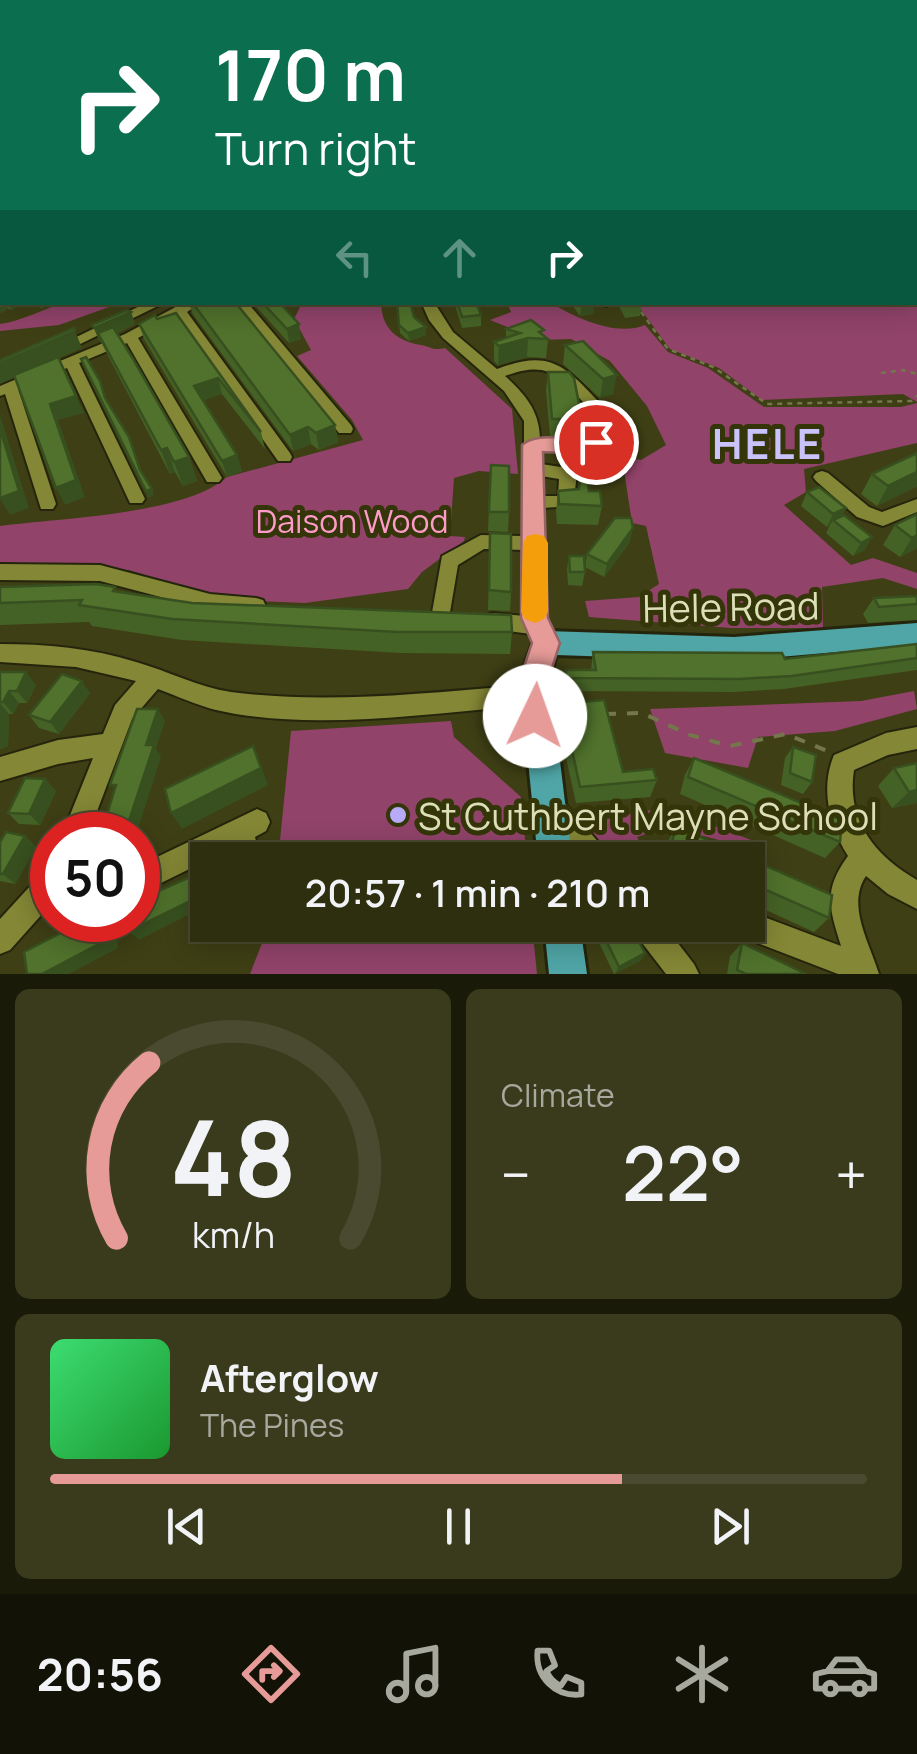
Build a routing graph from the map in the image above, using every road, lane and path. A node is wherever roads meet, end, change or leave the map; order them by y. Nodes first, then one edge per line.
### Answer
1 (153, 305) edge
2 (191, 305) edge
3 (242, 305) edge
4 (428, 305) edge
5 (635, 305) edge
6 (179, 312) junction
7 (130, 337) junction
8 (44, 355) edge
9 (71, 362) junction
10 (892, 366) dead end
11 (900, 370) junction
12 (881, 372) dead end
13 (917, 374) edge
14 (496, 376) junction
15 (5, 389) edge
16 (917, 395) edge
17 (589, 400) dead end
18 (345, 429) dead end
19 (532, 445) junction
20 (595, 446) dead end
21 (284, 457) dead end
22 (534, 469) junction
23 (822, 477) dead end
24 (213, 478) dead end
25 (136, 499) dead end
26 (535, 502) junction
27 (47, 504) dead end
28 (917, 505) edge
29 (535, 542) junction
30 (0, 572) edge
31 (287, 608) edge
32 (917, 634) edge
33 (541, 635) junction
34 (0, 653) edge
35 (154, 676) junction
36 (528, 696) junction
37 (588, 714) edge
38 (917, 738) edge
39 (110, 744) junction
40 (843, 762) junction
41 (0, 769) edge
42 (550, 806) junction
43 (85, 812) edge
44 (248, 836) dead end
45 (553, 842) edge
46 (581, 842) edge
47 (864, 858) junction
48 (160, 871) edge
49 (917, 895) edge
50 (30, 907) edge
51 (765, 932) edge
52 (0, 940) edge
53 (564, 942) edge
54 (659, 942) edge
55 (863, 972) edge
56 (568, 974) edge
57 (684, 974) edge

1 - 8 street
2 - 6 street
3 - 18 street
4 - 14 street
5 - 16 path
6 - 7 street
6 - 21 street
7 - 9 street
7 - 24 street
9 - 15 street
9 - 25 street
10 - 11 path
11 - 12 path
11 - 13 path
14 - 17 street
14 - 19 street
15 - 27 street
19 - 20 street
19 - 22 street
22 - 26 street
22 - 26 street
23 - 28 street
26 - 29 street
29 - 33 street
29 - 33 street
30 - 31 street
32 - 33 main road, Hele Road
33 - 36 main road
34 - 35 street
35 - 36 street
35 - 39 street
36 - 42 main road
37 - 40 path
38 - 40 street
39 - 41 street
39 - 43 street
40 - 47 street
42 - 45 main road
42 - 46 street
44 - 48 street
47 - 49 street
47 - 55 street
50 - 52 street
51 - 55 street
53 - 56 main road
54 - 57 street

